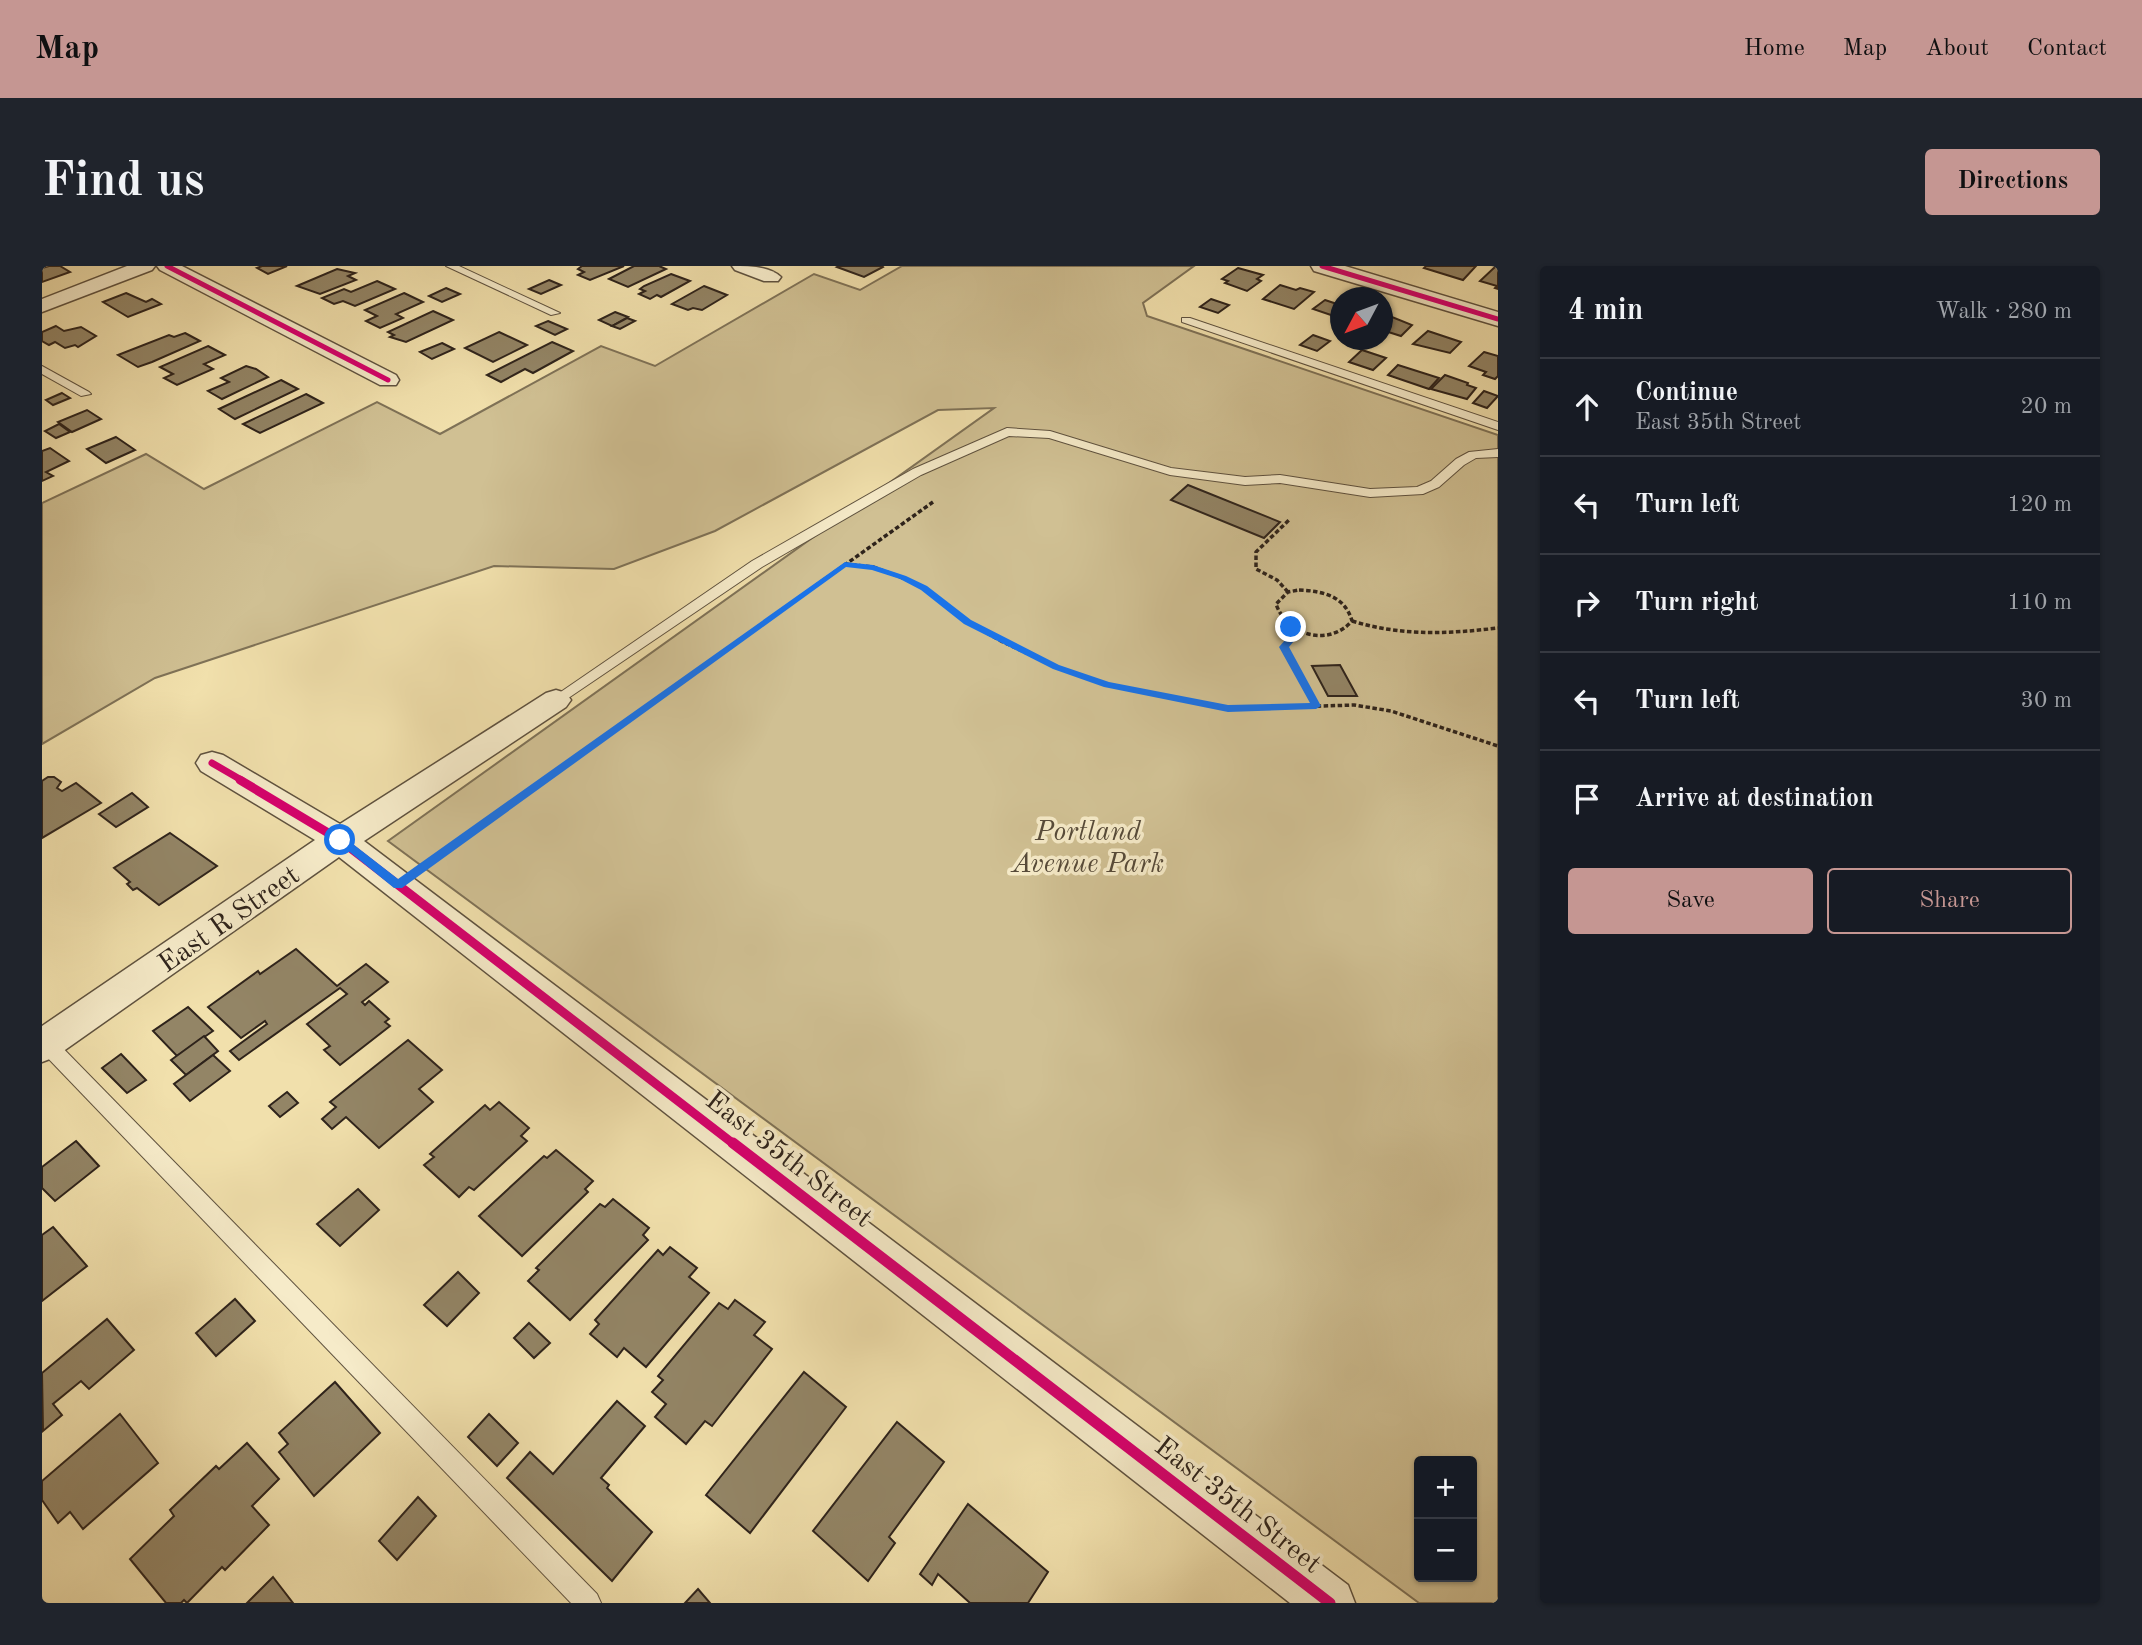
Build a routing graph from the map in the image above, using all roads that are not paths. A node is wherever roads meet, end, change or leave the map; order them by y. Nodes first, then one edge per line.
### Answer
1 (145, 266) edge
2 (167, 266) edge
3 (451, 266) edge
4 (742, 266) edge
5 (1322, 266) edge
6 (771, 277) dead end
7 (42, 306) edge
8 (555, 313) dead end
9 (1498, 319) edge
10 (1186, 320) dead end
11 (42, 369) edge
12 (388, 380) dead end
13 (85, 394) dead end
14 (1498, 426) edge
15 (1498, 453) edge
16 (556, 700) joint
17 (212, 762) dead end
18 (340, 840) junction
19 (44, 1045) edge
20 (588, 1603) edge
21 (1330, 1603) edge

1 - 7 street
2 - 12 street
3 - 8 lane
4 - 6 street
5 - 9 street
10 - 14 lane
11 - 13 lane
15 - 16 lane
16 - 18 street, East R Street
17 - 18 street, East 35th Street
18 - 19 street, East R Street
18 - 21 street, East 35th Street
19 - 20 lane

